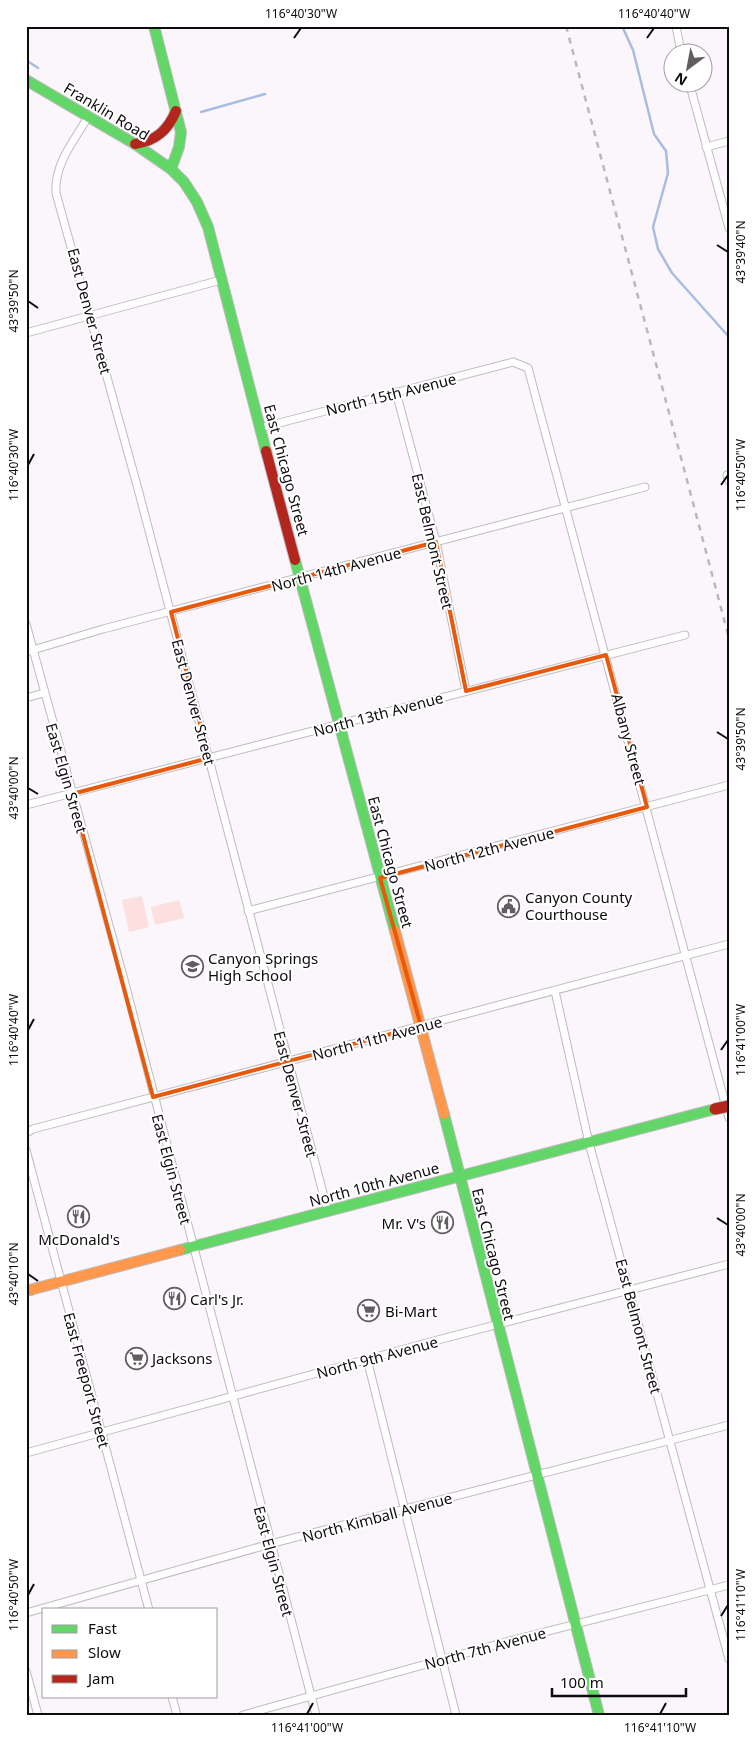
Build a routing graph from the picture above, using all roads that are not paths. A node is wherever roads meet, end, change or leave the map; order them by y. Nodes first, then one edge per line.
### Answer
1 (154, 26) edge
2 (676, 26) edge
3 (679, 42) edge
4 (26, 80) edge
5 (692, 92) edge
6 (176, 110) junction
7 (88, 117) junction
8 (729, 141) edge
9 (135, 144) junction
10 (706, 147) junction
11 (171, 169) junction
12 (729, 228) edge
13 (222, 280) junction
14 (91, 314) junction
15 (26, 333) edge
16 (521, 364) joint
17 (396, 392) junction
18 (260, 428) junction
19 (646, 487) dead end
20 (566, 508) junction
21 (436, 542) junction
22 (300, 579) junction
23 (171, 612) junction
24 (26, 624) edge
25 (685, 635) dead end
26 (30, 651) edge
27 (606, 655) junction
28 (466, 691) junction
29 (44, 693) junction
30 (26, 698) edge
31 (339, 724) junction
32 (209, 758) junction
33 (729, 786) edge
34 (72, 794) junction
35 (26, 805) edge
36 (647, 807) junction
37 (380, 878) junction
38 (248, 911) junction
39 (729, 944) edge
40 (686, 955) junction
41 (554, 991) junction
42 (421, 1026) junction
43 (287, 1063) junction
44 (153, 1097) junction
45 (729, 1106) edge
46 (729, 1118) edge
47 (26, 1133) edge
48 (589, 1143) junction
49 (26, 1150) edge
50 (460, 1177) junction
51 (328, 1212) junction
52 (193, 1248) junction
53 (729, 1264) edge
54 (61, 1282) junction
55 (28, 1290) edge
56 (629, 1290) junction
57 (496, 1326) junction
58 (367, 1359) junction
59 (232, 1397) junction
60 (729, 1425) edge
61 (101, 1433) junction
62 (670, 1440) junction
63 (26, 1453) edge
64 (536, 1476) junction
65 (405, 1510) junction
66 (270, 1544) junction
67 (141, 1582) junction
68 (729, 1585) edge
69 (710, 1590) junction
70 (45, 1608) edge
71 (148, 1608) edge
72 (42, 1609) edge
73 (26, 1613) edge
74 (574, 1625) junction
75 (729, 1659) edge
76 (442, 1660) junction
77 (26, 1671) edge
78 (311, 1696) junction
79 (172, 1698) edge
80 (38, 1715) edge
81 (177, 1715) edge
82 (243, 1715) edge
83 (316, 1715) edge
84 (456, 1715) edge
85 (599, 1715) edge

1 - 6 street
2 - 3 street
4 - 7 street, Franklin Road
5 - 10 street
6 - 9 street
6 - 11 street
7 - 9 street, Franklin Road
7 - 14 street, East Denver Street
8 - 10 street
9 - 11 street, Franklin Road
10 - 12 street
11 - 13 street, East Chicago Street
13 - 14 street
13 - 18 street, East Chicago Street
14 - 15 street
14 - 23 street, East Denver Street
16 - 17 street, North 15th Avenue
16 - 20 street, Albany Street
17 - 18 street, North 15th Avenue
17 - 21 street, East Belmont Street
18 - 22 street, East Chicago Street
19 - 20 street, North 14th Avenue
20 - 21 street, North 14th Avenue
20 - 27 street, Albany Street
21 - 22 street, North 14th Avenue
21 - 28 street, East Belmont Street
22 - 23 street, North 14th Avenue
22 - 31 street, East Chicago Street
23 - 26 street, North 14th Avenue
23 - 32 street, East Denver Street
24 - 26 street, East Elgin Street
25 - 27 street, North 13th Avenue
26 - 29 street, East Elgin Street
27 - 28 street, North 13th Avenue
27 - 36 street, Albany Street
28 - 31 street, North 13th Avenue
29 - 30 street
29 - 34 street, East Elgin Street
31 - 32 street, North 13th Avenue
31 - 37 street, East Chicago Street
32 - 34 street, North 13th Avenue
32 - 38 street, East Denver Street
33 - 36 street, North 12th Avenue
34 - 35 street, North 13th Avenue
34 - 44 street, East Elgin Street
36 - 37 street, North 12th Avenue
36 - 40 street, Albany Street
37 - 38 street, North 12th Avenue
37 - 42 street, East Chicago Street
38 - 43 street, East Denver Street
39 - 40 street, North 11th Avenue
40 - 41 street, North 11th Avenue
40 - 46 street, Albany Street
41 - 42 street, North 11th Avenue
41 - 48 street, East Belmont Street
42 - 43 street, North 11th Avenue
42 - 50 street, East Chicago Street
43 - 44 street, North 11th Avenue
43 - 51 street, East Denver Street
44 - 47 street, North 11th Avenue
44 - 52 street, East Elgin Street
45 - 48 street, North 10th Avenue, bridge
48 - 50 street, North 10th Avenue
48 - 56 street, East Belmont Street
49 - 54 street, East Freeport Street
50 - 51 street, North 10th Avenue
50 - 57 street, East Chicago Street
51 - 52 street, North 10th Avenue
52 - 54 street, North 10th Avenue
52 - 59 street, East Elgin Street
53 - 56 street, North 9th Avenue
54 - 55 street, North 10th Avenue
54 - 61 street, East Freeport Street
56 - 57 street, North 9th Avenue
56 - 62 street, East Belmont Street
57 - 58 street, North 9th Avenue
57 - 64 street, East Chicago Street
58 - 59 street, North 9th Avenue
58 - 65 street
59 - 61 street, North 9th Avenue
59 - 66 street, East Elgin Street
60 - 62 street, North Kimball Avenue
61 - 63 street, North 9th Avenue
61 - 67 street, East Freeport Street
62 - 64 street, North Kimball Avenue
62 - 69 street, East Belmont Street
64 - 65 street, North Kimball Avenue
64 - 74 street, East Chicago Street
65 - 66 street, North Kimball Avenue
65 - 76 street
66 - 67 street, North Kimball Avenue
66 - 78 street, East Elgin Street
67 - 70 street, North Kimball Avenue
67 - 71 street, East Freeport Street
68 - 69 street, North 7th Avenue
69 - 74 street, North 7th Avenue
69 - 75 street, East Belmont Street
72 - 73 street, North Kimball Avenue
74 - 76 street, North 7th Avenue
74 - 85 street, East Chicago Street
76 - 78 street, North 7th Avenue
76 - 84 street
77 - 80 street
78 - 82 street, North 7th Avenue
78 - 83 street, East Elgin Street
79 - 81 street

